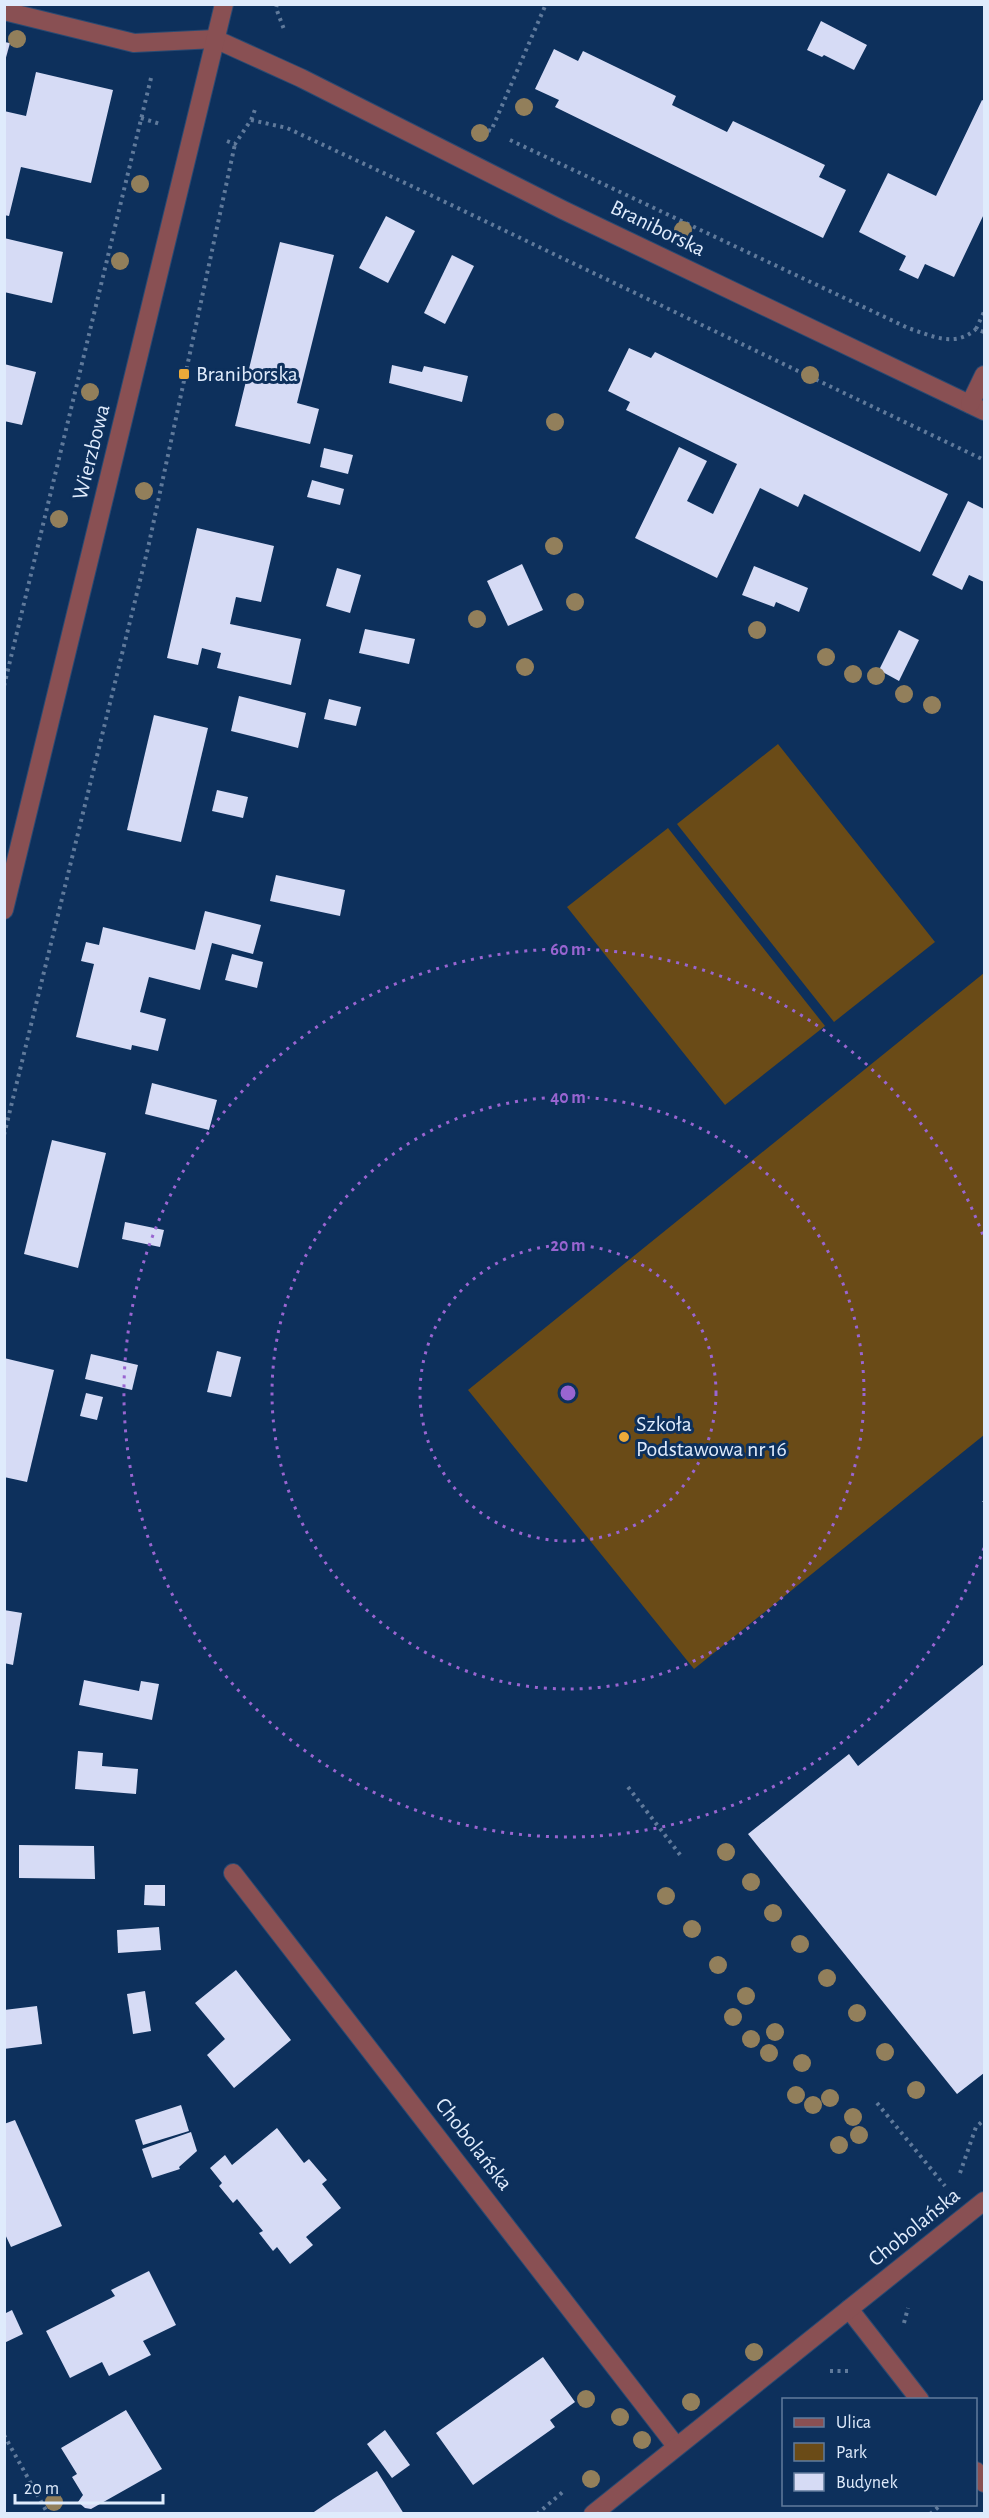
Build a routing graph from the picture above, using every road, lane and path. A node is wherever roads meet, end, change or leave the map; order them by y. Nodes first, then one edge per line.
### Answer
1 (224, 4) edge
2 (277, 4) edge
3 (546, 4) edge
4 (4, 11) edge
5 (286, 35) dead end
6 (215, 39) junction
7 (160, 42) junction
8 (256, 107) dead end
9 (141, 118) junction
10 (251, 120) junction
11 (167, 126) dead end
12 (480, 126) dead end
13 (491, 131) junction
14 (218, 139) dead end
15 (235, 144) junction
16 (984, 312) edge
17 (976, 329) junction
18 (984, 332) edge
19 (984, 375) edge
20 (977, 408) edge
21 (984, 460) edge
22 (4, 686) edge
23 (4, 910) edge
24 (4, 1135) edge
25 (628, 1786) dead end
26 (681, 1856) dead end
27 (233, 1873) dead end
28 (877, 2103) dead end
29 (945, 2186) dead end
30 (984, 2201) edge
31 (849, 2309) junction
32 (825, 2372) dead end
33 (862, 2373) dead end
34 (918, 2398) edge
35 (4, 2435) edge
36 (676, 2446) junction
37 (48, 2514) edge
38 (593, 2514) edge

1 - 6 street, Wierzbowa
2 - 5 path
3 - 13 path
4 - 7 street
6 - 7 street
6 - 20 street, Braniborska
6 - 23 street, Wierzbowa
7 - 9 path
8 - 10 path
9 - 11 path
9 - 22 path
10 - 15 path
10 - 21 path
12 - 13 path
13 - 17 path
14 - 15 path
15 - 24 path
16 - 17 path
17 - 18 path
19 - 20 street
25 - 26 path
27 - 36 street, Chobolańska
28 - 29 path
30 - 31 street, Chobolańska
31 - 34 street
31 - 36 street, Chobolańska
32 - 33 path
35 - 37 path
36 - 38 street, Chobolańska

